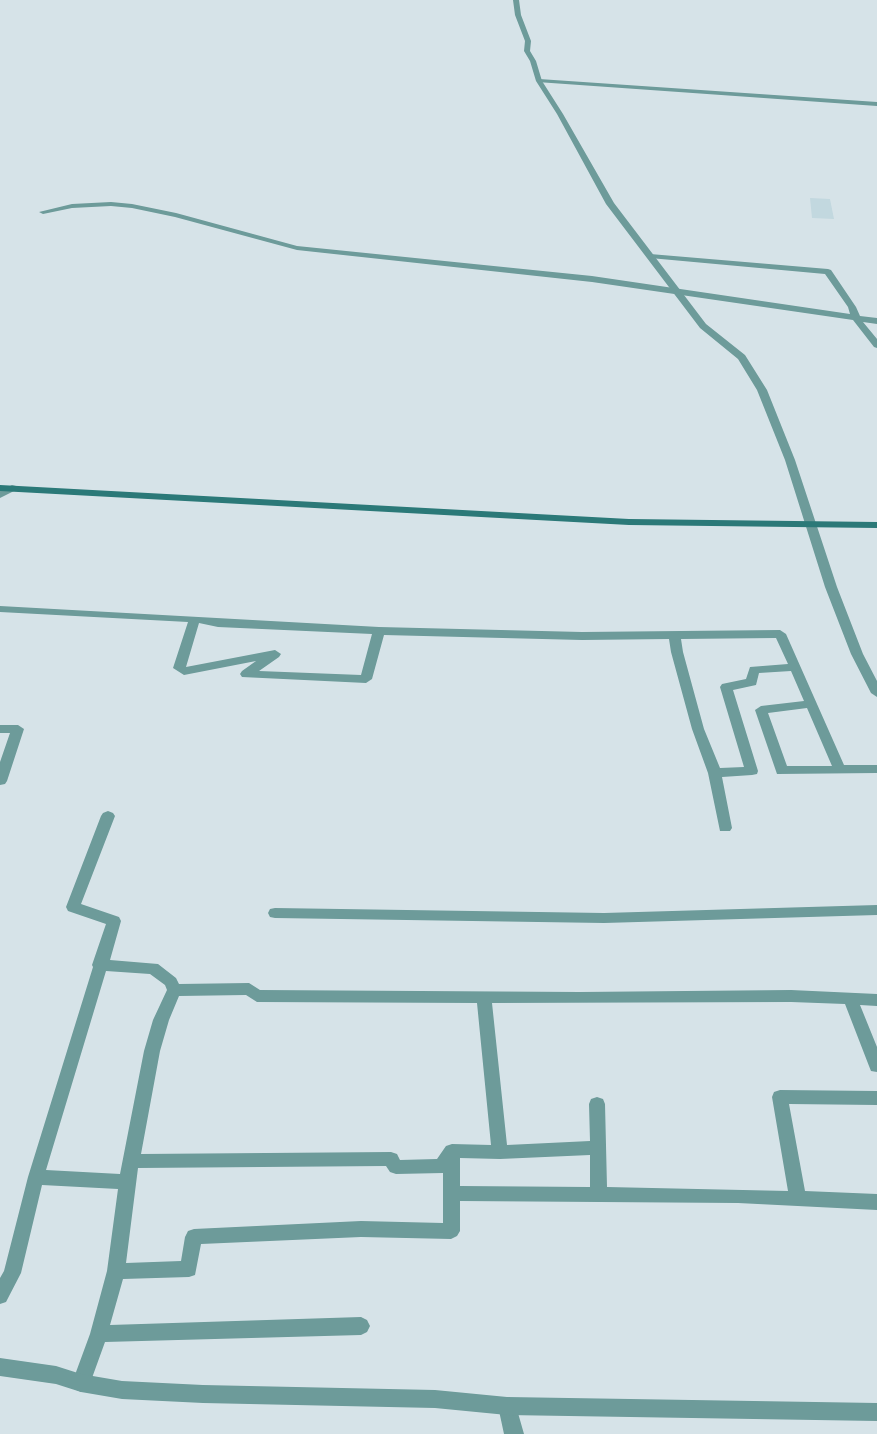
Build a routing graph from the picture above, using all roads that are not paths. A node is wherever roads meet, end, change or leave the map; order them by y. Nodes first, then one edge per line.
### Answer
1 (516, 0) edge
2 (539, 81) junction
3 (877, 104) edge
4 (43, 212) dead end
5 (650, 256) junction
6 (676, 292) junction
7 (856, 318) junction
8 (877, 321) edge
9 (877, 345) edge
10 (0, 488) edge
11 (12, 488) junction
12 (0, 495) edge
13 (811, 523) junction
14 (877, 525) edge
15 (0, 609) edge
16 (195, 619) junction
17 (379, 631) junction
18 (675, 636) junction
19 (795, 668) junction
20 (877, 693) edge
21 (810, 704) junction
22 (0, 729) edge
23 (877, 769) edge
24 (840, 770) junction
25 (715, 773) junction
26 (0, 781) edge
27 (108, 816) dead end
28 (724, 828) dead end
29 (877, 910) edge
30 (275, 913) dead end
31 (99, 965) junction
32 (174, 990) junction
33 (484, 997) junction
34 (850, 999) junction
35 (877, 1000) edge
36 (877, 1066) edge
37 (877, 1098) edge
38 (597, 1104) dead end
39 (597, 1148) junction
40 (452, 1150) junction
41 (500, 1152) junction
42 (131, 1161) junction
43 (36, 1177) junction
44 (127, 1182) junction
45 (453, 1193) junction
46 (599, 1195) junction
47 (798, 1198) junction
48 (877, 1202) edge
49 (116, 1271) junction
50 (0, 1296) edge
51 (361, 1326) dead end
52 (99, 1334) junction
53 (0, 1367) edge
54 (81, 1383) junction
55 (507, 1406) junction
56 (877, 1412) edge
57 (514, 1434) edge

1 - 2 street
2 - 3 street
2 - 5 street
4 - 6 street
5 - 6 street
5 - 7 street
6 - 7 street
6 - 13 street
7 - 8 street
7 - 9 street
10 - 11 main road
11 - 12 street
11 - 13 main road
13 - 14 main road
13 - 20 street
15 - 16 street
16 - 17 street
16 - 17 street
17 - 18 street
18 - 19 street
18 - 25 street
19 - 21 street
19 - 25 street
21 - 24 street
21 - 24 street
22 - 26 street
23 - 24 street
25 - 28 street
27 - 31 street
29 - 30 street
31 - 32 street
31 - 43 street
32 - 33 street
32 - 42 street
33 - 34 street
33 - 41 street
34 - 35 street
34 - 36 street
37 - 47 street
38 - 39 street
39 - 41 street
39 - 46 street
40 - 41 street
40 - 42 street
40 - 45 street
42 - 44 street
43 - 44 street
43 - 50 street
44 - 49 street
45 - 46 street
45 - 49 street
46 - 47 street
47 - 48 street
49 - 52 street
51 - 52 street
52 - 54 street
53 - 54 street
54 - 55 street
55 - 56 street
55 - 57 street

